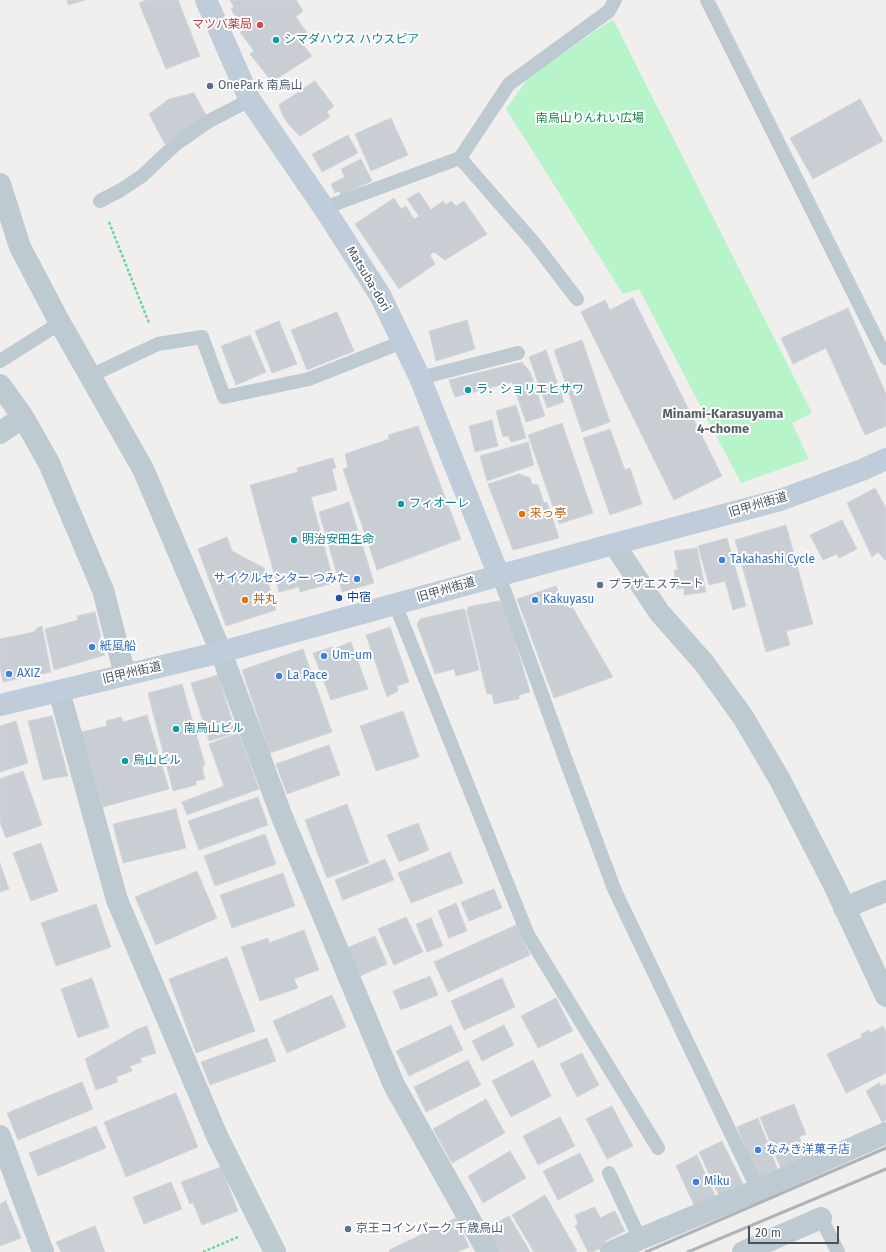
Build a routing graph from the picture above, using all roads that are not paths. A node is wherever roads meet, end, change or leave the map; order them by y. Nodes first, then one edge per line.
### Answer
1 (206, 0) edge
2 (615, 0) edge
3 (707, 0) edge
4 (250, 100) junction
5 (460, 158) junction
6 (0, 184) edge
7 (100, 201) road end
8 (324, 208) junction
9 (577, 299) dead end
10 (60, 323) junction
11 (402, 342) junction
12 (518, 352) dead end
13 (886, 358) edge
14 (0, 361) edge
15 (90, 376) junction
16 (420, 378) junction
17 (0, 385) edge
18 (23, 417) junction
19 (0, 433) edge
20 (885, 462) edge
21 (614, 544) junction
22 (499, 576) junction
23 (395, 604) junction
24 (222, 652) junction
25 (125, 675) junction
26 (58, 691) junction
27 (0, 705) edge
28 (886, 891) edge
29 (844, 908) junction
30 (886, 996) edge
31 (886, 1133) edge
32 (0, 1136) edge
33 (658, 1148) dead end
34 (610, 1173) dead end
35 (758, 1190) junction
36 (821, 1218) joint
37 (640, 1238) junction
38 (44, 1252) edge
39 (276, 1252) edge
40 (488, 1252) edge
41 (611, 1252) edge
42 (743, 1252) edge
43 (838, 1252) edge

1 - 4 street, Matsuba-dori
2 - 5 lane
3 - 13 lane
4 - 7 lane
4 - 8 street, Matsuba-dori
5 - 8 lane
5 - 9 lane
6 - 10 street
8 - 11 street, Matsuba-dori
10 - 14 lane
10 - 15 street
11 - 15 lane
11 - 16 street, Matsuba-dori
12 - 16 lane
15 - 24 street
16 - 22 street, Matsuba-dori
17 - 18 street
18 - 19 street
18 - 25 street
20 - 21 street, 旧甲州街道
21 - 22 street, 旧甲州街道
21 - 29 street
22 - 23 street, 旧甲州街道
22 - 35 lane
23 - 24 street, 旧甲州街道
23 - 33 lane
24 - 25 street, 旧甲州街道
24 - 40 street
25 - 26 street, 旧甲州街道
26 - 27 street, 旧甲州街道
26 - 39 street
28 - 29 street
29 - 30 street
31 - 35 street
32 - 38 street
34 - 37 lane
35 - 37 street
36 - 42 street
36 - 43 lane
37 - 41 street

